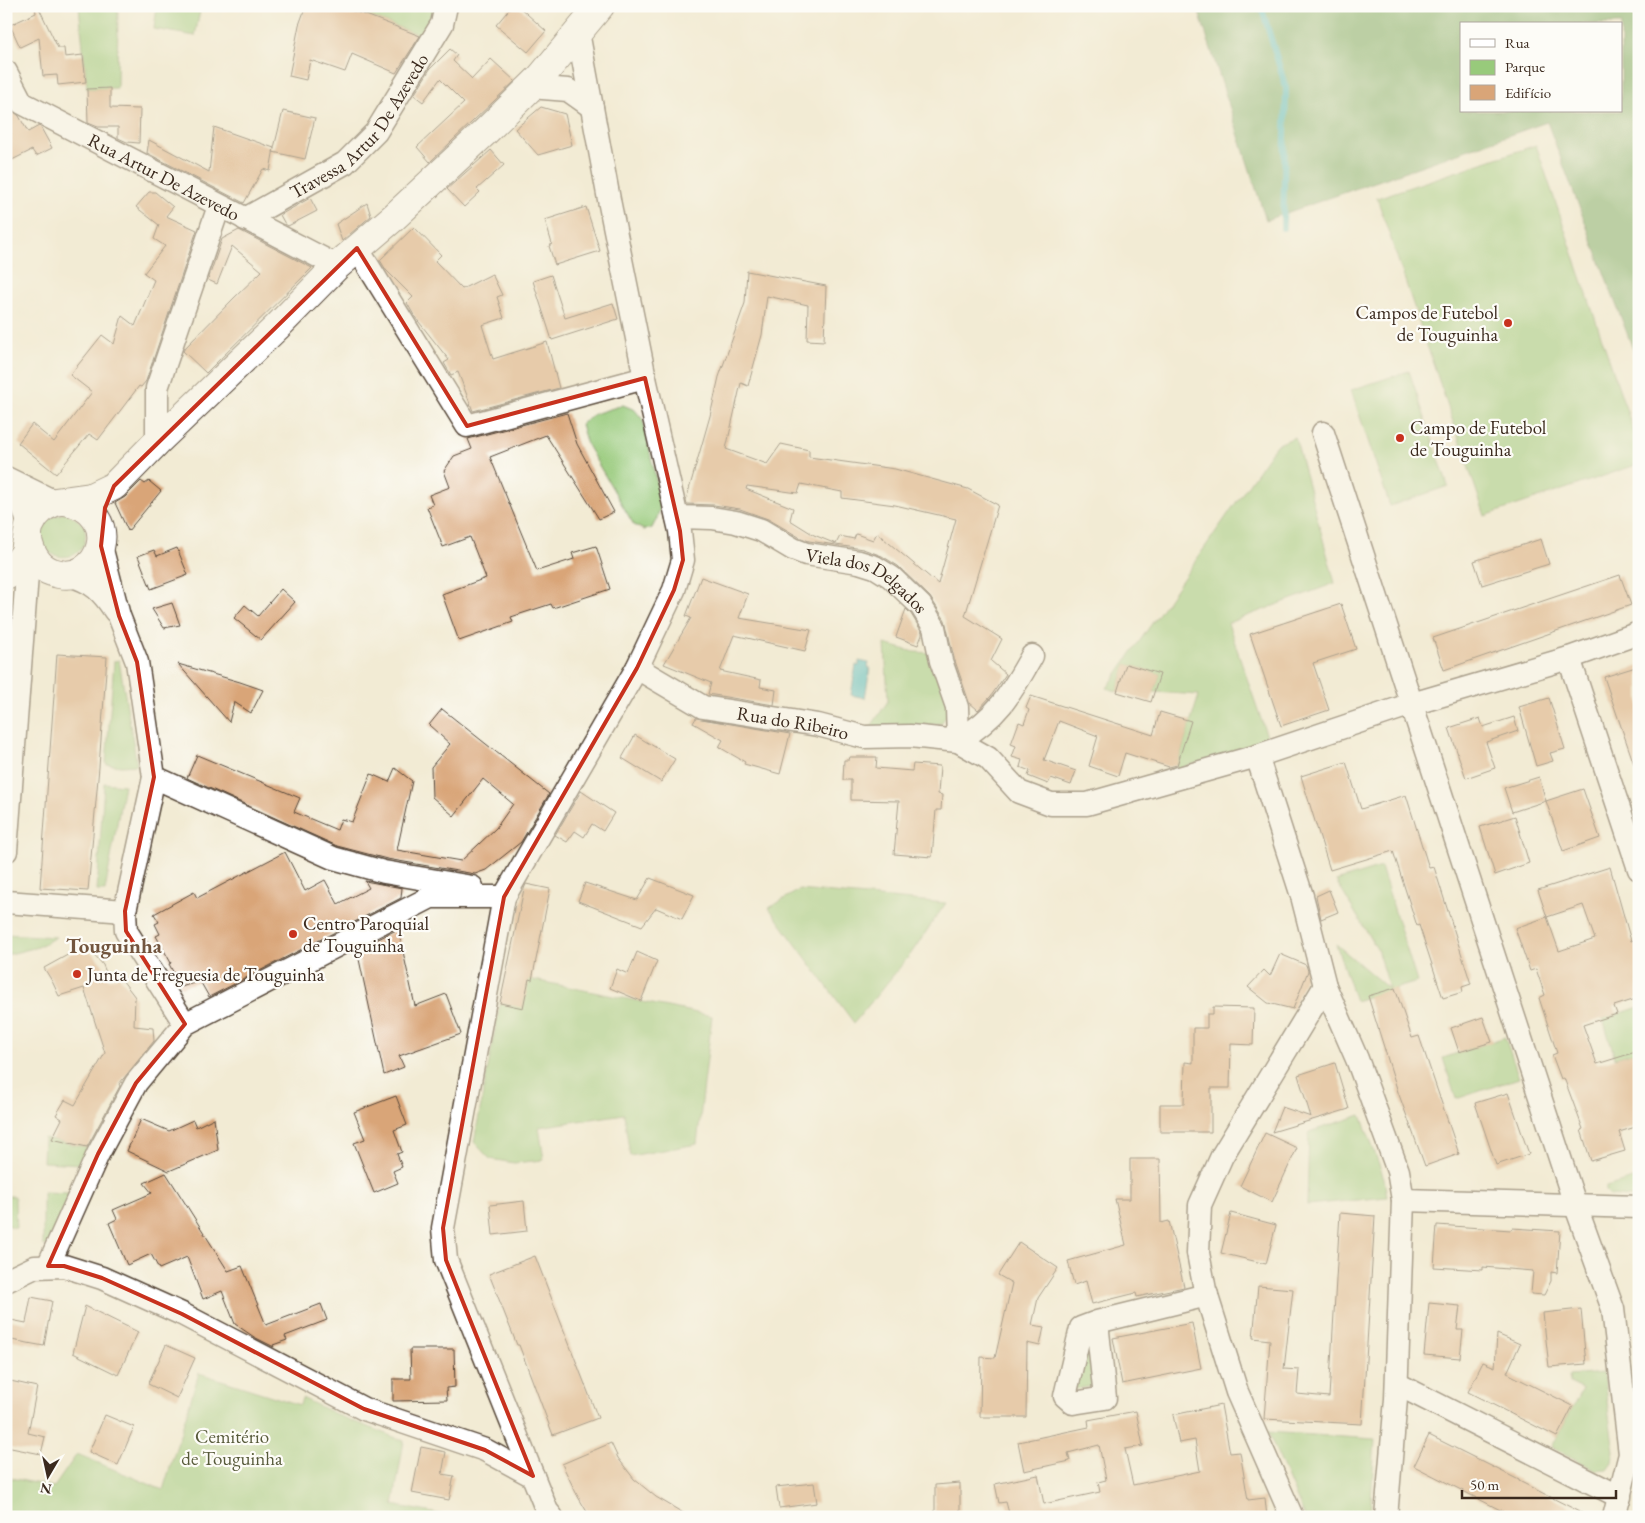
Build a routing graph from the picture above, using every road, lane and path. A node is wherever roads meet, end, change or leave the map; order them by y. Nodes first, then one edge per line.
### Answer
1 (446, 6) edge
2 (600, 6) edge
3 (578, 32) junction
4 (6, 72) edge
5 (530, 87) junction
6 (592, 106) junction
7 (219, 206) junction
8 (245, 219) junction
9 (347, 257) junction
10 (645, 378) junction
11 (1323, 434) dead end
12 (157, 442) junction
13 (6, 478) edge
14 (6, 484) edge
15 (114, 486) junction
16 (60, 502) junction
17 (677, 517) junction
18 (28, 534) junction
19 (101, 541) junction
20 (31, 576) edge
21 (119, 616) junction
22 (1639, 634) edge
23 (1032, 656) dead end
24 (1569, 658) junction
25 (637, 668) junction
26 (1412, 704) junction
27 (958, 741) junction
28 (1257, 756) junction
29 (154, 777) junction
30 (6, 852) edge
31 (1639, 869) edge
32 (504, 897) junction
33 (6, 902) edge
34 (125, 911) junction
35 (1325, 986) junction
36 (185, 1024) junction
37 (1403, 1200) junction
38 (1575, 1204) junction
39 (1639, 1207) edge
40 (48, 1266) junction
41 (6, 1281) edge
42 (1207, 1295) junction
43 (1097, 1322) dead end
44 (1396, 1384) junction
45 (533, 1476) junction
46 (1617, 1507) edge
47 (548, 1515) edge
48 (1292, 1517) edge
49 (1386, 1517) edge

1 - 8 street, Travessa Artur De Azevedo
2 - 3 main road
3 - 5 main road
3 - 6 street
4 - 7 street, Rua Artur De Azevedo
5 - 6 street
5 - 9 main road
6 - 10 street
7 - 8 street, Rua Artur De Azevedo
7 - 12 street
8 - 9 street, Rua Artur De Azevedo
9 - 10 street
9 - 12 main road
10 - 17 street
11 - 26 street
12 - 15 main road
13 - 16 street
14 - 18 street
15 - 16 main road
15 - 19 main road
16 - 18 main road
16 - 19 main road
17 - 25 street
17 - 27 street, Viela dos Delgados
18 - 20 main road
19 - 20 main road
19 - 21 street
20 - 21 street
20 - 30 street
21 - 29 street
22 - 24 street, Rua do Ribeiro
23 - 27 street
24 - 26 street, Rua do Ribeiro
24 - 31 street
25 - 27 street, Rua do Ribeiro
25 - 32 street
26 - 28 street, Rua do Ribeiro
26 - 38 street
27 - 28 street, Rua do Ribeiro
28 - 35 street
29 - 32 street
29 - 34 street
32 - 36 street
32 - 45 street
33 - 34 street
34 - 36 street
35 - 37 street
35 - 42 street
36 - 40 street
37 - 38 street
37 - 44 street
38 - 39 street
38 - 46 street
40 - 41 street
40 - 45 street
42 - 43 street
42 - 48 street
44 - 46 street
44 - 49 street
45 - 47 street

